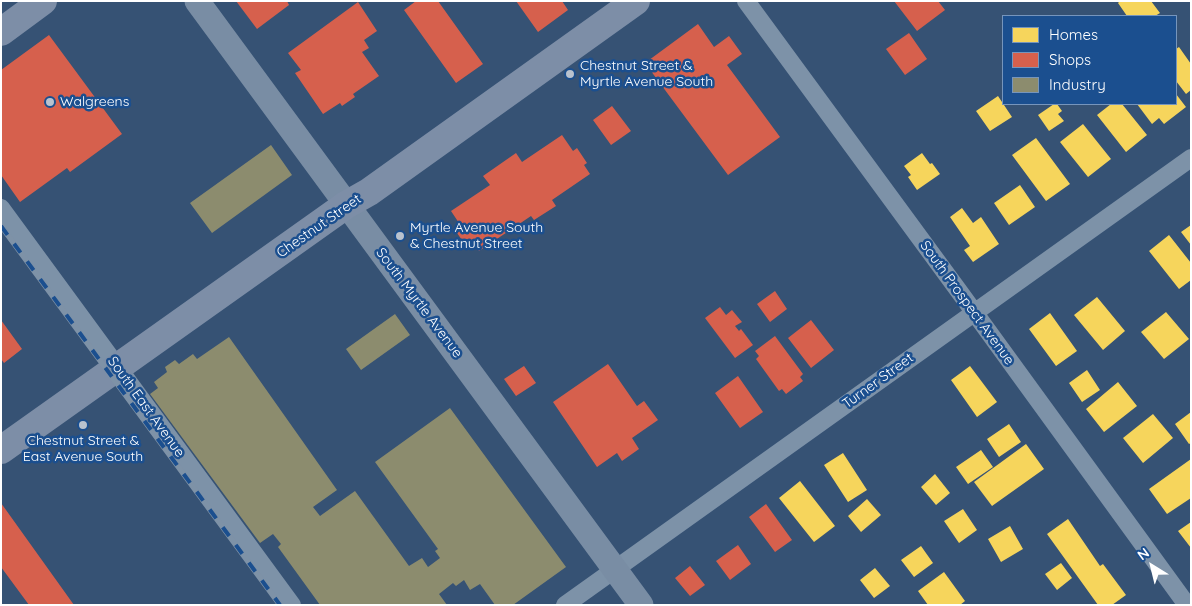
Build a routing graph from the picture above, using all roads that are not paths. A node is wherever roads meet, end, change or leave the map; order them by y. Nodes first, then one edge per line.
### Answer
1 (43, 1) edge
2 (197, 1) edge
3 (636, 1) edge
4 (746, 1) edge
5 (1, 32) edge
6 (1191, 158) edge
7 (346, 206) junction
8 (1, 208) edge
9 (974, 312) junction
10 (118, 368) junction
11 (1, 450) edge
12 (615, 570) junction
13 (292, 605) edge
14 (565, 605) edge
15 (641, 605) edge
16 (1187, 605) edge

1 - 5 main road
2 - 7 main road, South Myrtle Avenue
3 - 7 main road, Chestnut Street
4 - 9 street, South Prospect Avenue
6 - 9 street, Turner Street
7 - 10 main road, Chestnut Street
7 - 12 main road, South Myrtle Avenue
8 - 10 street, South East Avenue
9 - 12 street, Turner Street
9 - 16 street, South Prospect Avenue
10 - 11 main road, Chestnut Street
10 - 13 street, South East Avenue
12 - 14 street, Turner Street
12 - 15 main road, South Myrtle Avenue

